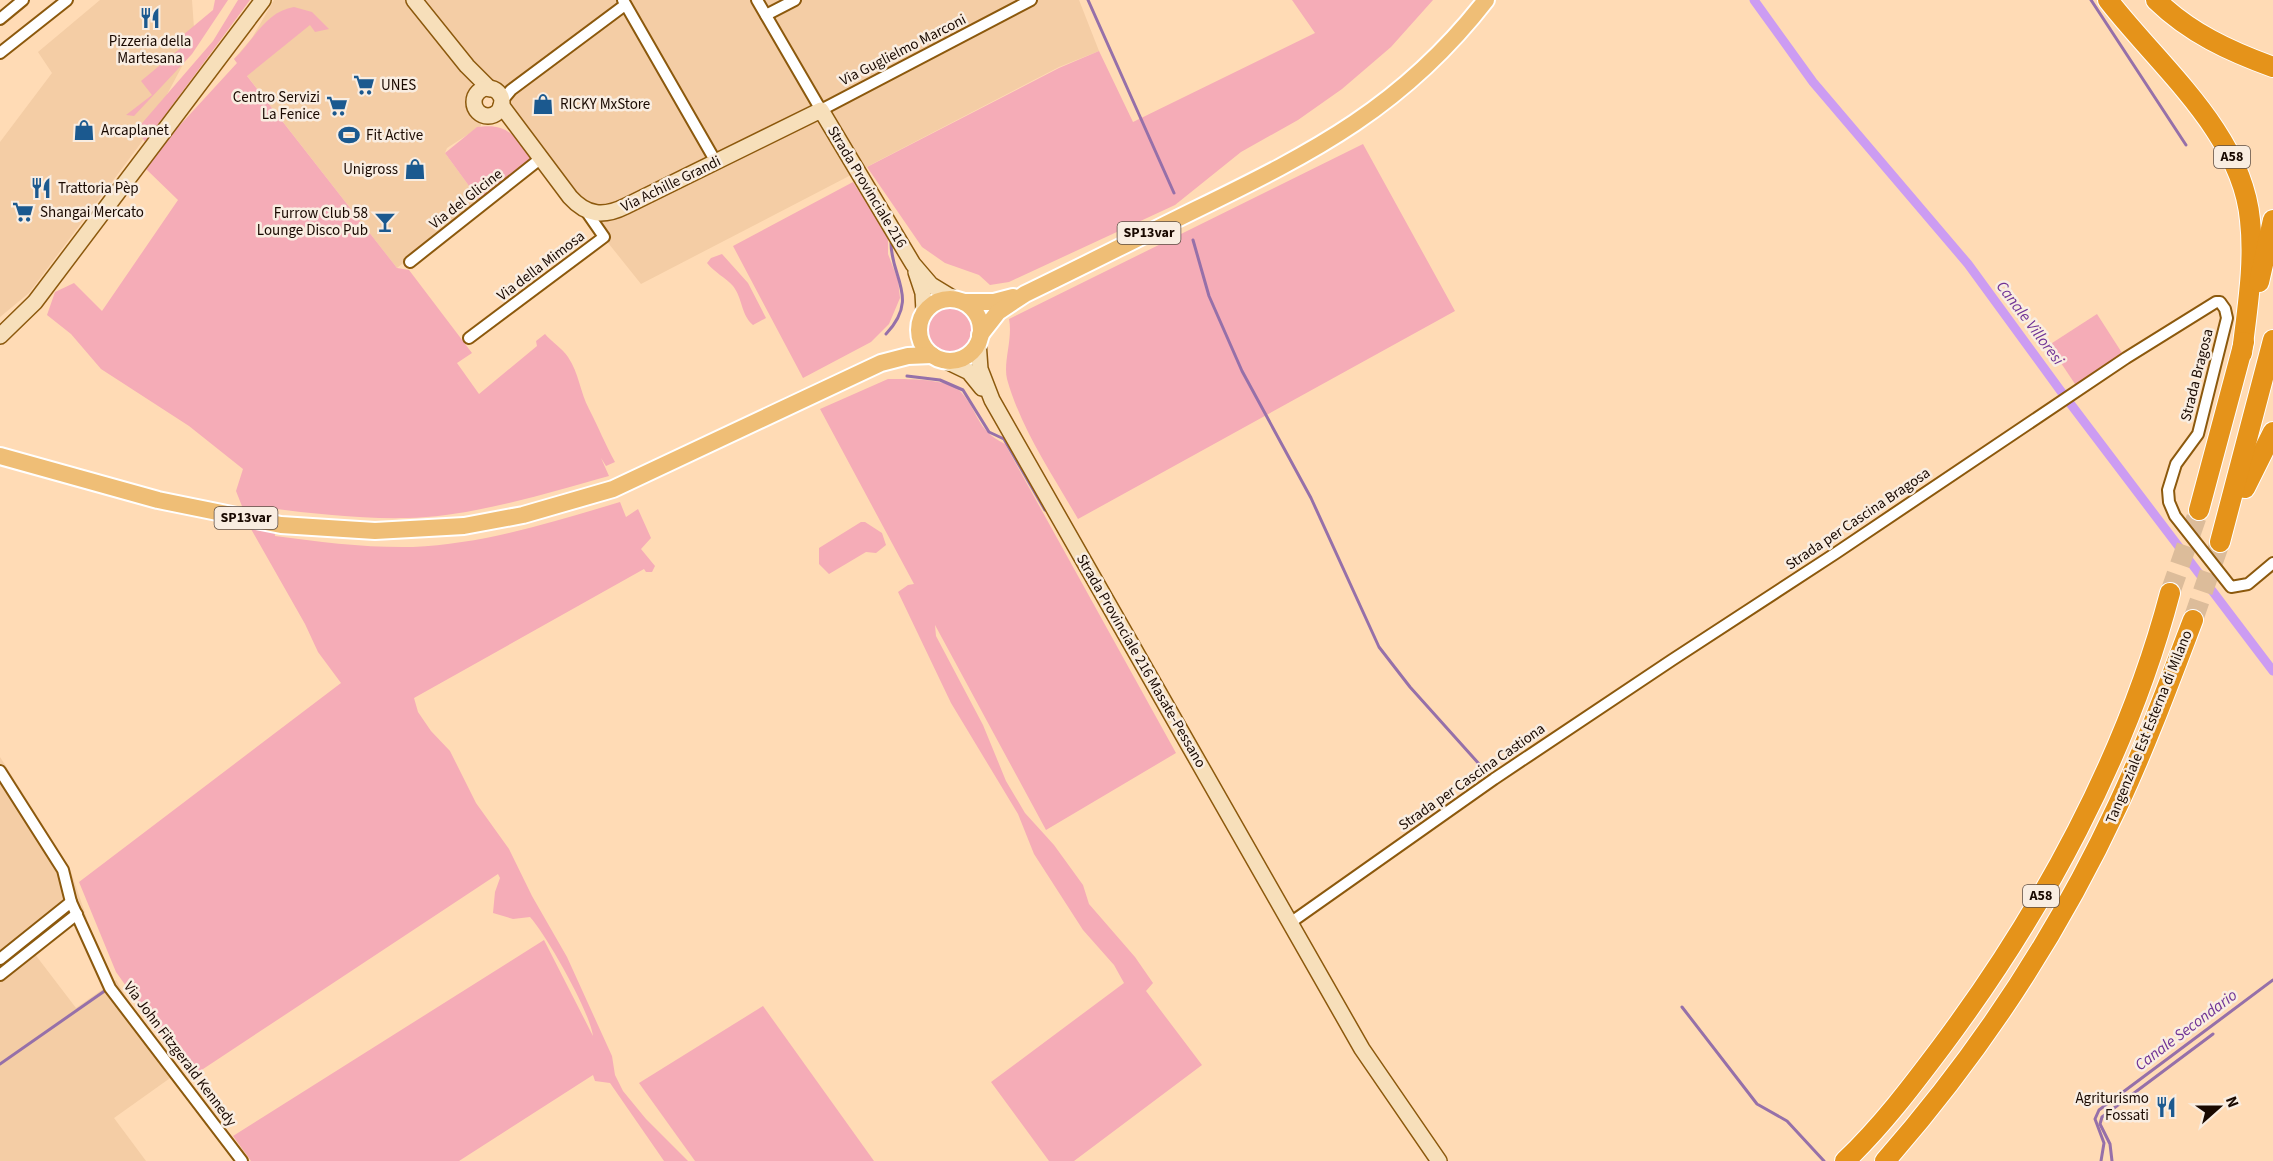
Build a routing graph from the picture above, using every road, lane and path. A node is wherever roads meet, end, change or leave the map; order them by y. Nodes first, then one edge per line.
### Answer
1 (23, 0) edge
2 (67, 0) edge
3 (262, 0) edge
4 (414, 0) edge
5 (757, 0) edge
6 (795, 0) edge
7 (1031, 0) edge
8 (1486, 0) edge
9 (2108, 0) edge
10 (2156, 0) edge
11 (624, 2) edge
12 (766, 15) junction
13 (0, 19) edge
14 (0, 53) edge
15 (467, 66) junction
16 (2273, 67) edge
17 (475, 98) junction
18 (498, 99) junction
19 (821, 110) junction
20 (540, 159) junction
21 (716, 162) junction
22 (586, 211) junction
23 (2273, 220) edge
24 (410, 262) dead end
25 (913, 264) junction
26 (1025, 294) junction
27 (959, 300) junction
28 (922, 317) junction
29 (0, 336) edge
30 (469, 338) dead end
31 (979, 339) junction
32 (2273, 340) edge
33 (2242, 353) junction
34 (938, 358) junction
35 (881, 363) junction
36 (2074, 393) joint
37 (992, 400) junction
38 (2273, 432) edge
39 (0, 456) edge
40 (2199, 510) tunnel mouth
41 (2273, 563) edge
42 (2170, 593) tunnel mouth
43 (2193, 620) tunnel mouth
44 (1672, 660) joint
45 (0, 771) edge
46 (71, 902) junction
47 (76, 914) junction
48 (1290, 923) junction
49 (0, 959) edge
50 (0, 975) edge
51 (242, 1161) edge
52 (1439, 1161) edge
53 (1845, 1161) edge
54 (1886, 1161) edge

1 - 13 street
2 - 14 street
3 - 29 street
4 - 15 street
5 - 12 street
6 - 12 street
7 - 19 street, Via Guglielmo Marconi
8 - 26 main road, SP13var
9 - 33 highway, A58
10 - 16 highway
11 - 18 street
11 - 21 street
12 - 19 street
15 - 17 street
15 - 18 street
17 - 18 street
17 - 18 street
18 - 20 street
19 - 21 street, Via Achille Grandi
19 - 25 street, Strada Provinciale 216
20 - 22 street
20 - 24 street, Via del Glicine
21 - 22 street, Via Achille Grandi
22 - 30 street, Via della Mimosa
23 - 33 highway, A58
25 - 27 street, Strada Provinciale 216
25 - 28 street, Strada Provinciale 216
26 - 27 main road, SP13var
26 - 31 main road, SP13var
27 - 28 main road, SP13var
27 - 31 main road
28 - 34 main road
28 - 35 main road, SP13var
31 - 34 main road, SP13var
31 - 37 street
32 - 38 highway
33 - 40 highway, A58
34 - 35 main road, SP13var
34 - 37 street
35 - 39 main road, SP13var
36 - 41 street, Strada Bragosa
36 - 44 street, Strada per Cascina Bragosa
37 - 48 street, Strada Provinciale 216 Masate-Pessano
42 - 53 highway, Tangenziale Est Esterna di Milano / A58
43 - 54 highway, Tangenziale Est Esterna di Milano / A58
44 - 48 street, Strada per Cascina Castiona
45 - 46 street, Via John Fitzgerald Kennedy
46 - 47 street, Via John Fitzgerald Kennedy
46 - 49 street
47 - 50 street
47 - 51 street, Via John Fitzgerald Kennedy
48 - 52 street, Strada Provinciale 216 Masate-Pessano

